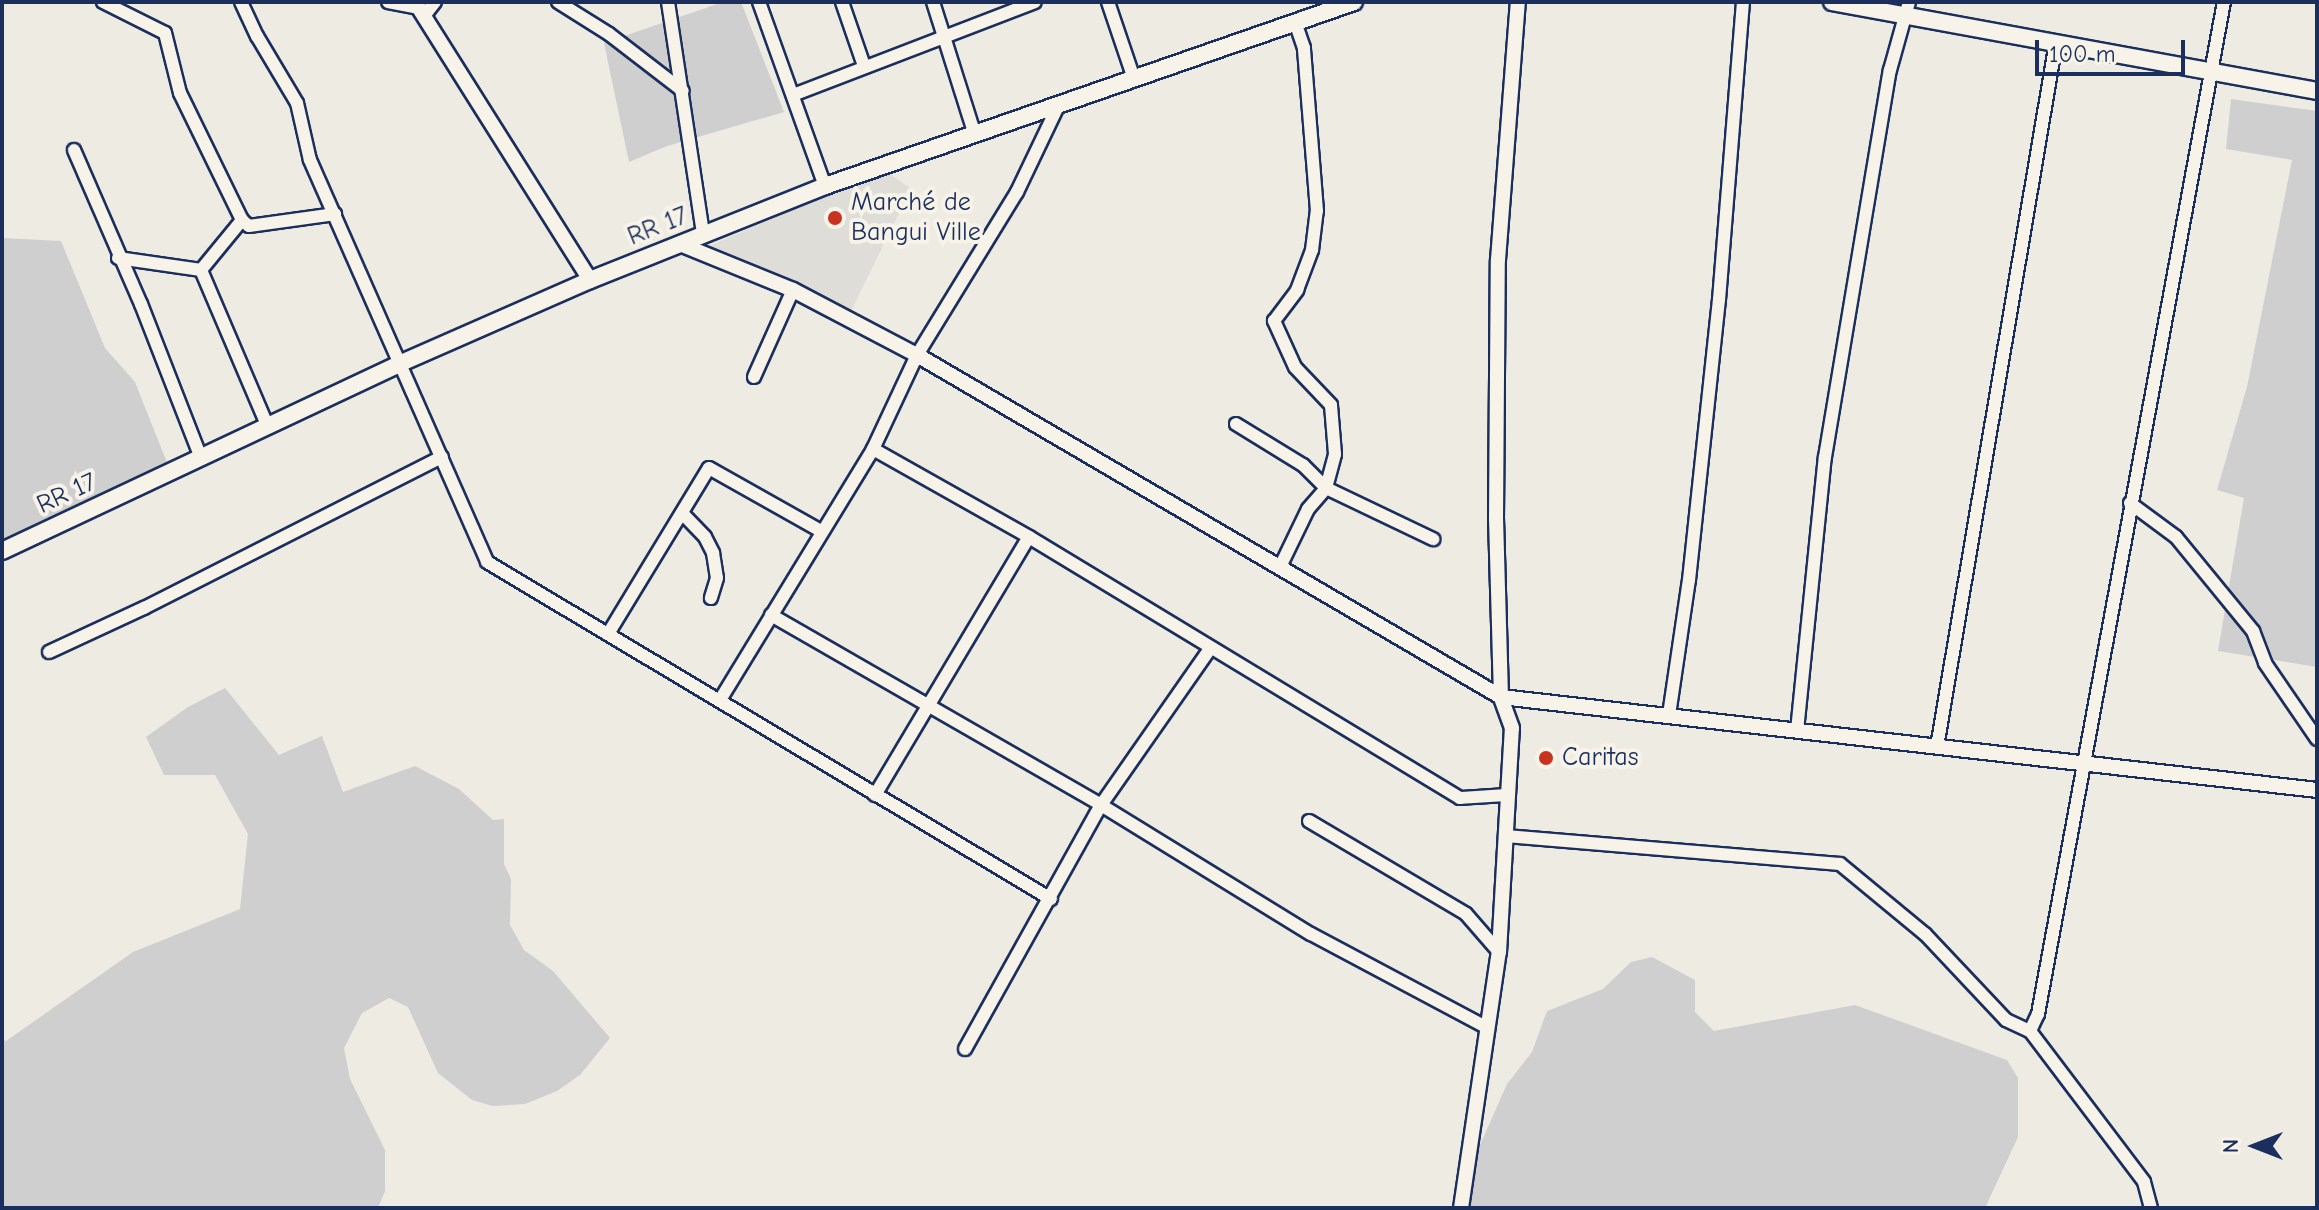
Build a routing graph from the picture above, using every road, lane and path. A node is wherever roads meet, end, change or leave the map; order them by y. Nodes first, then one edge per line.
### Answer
1 (103, 2) edge
2 (241, 2) edge
3 (388, 2) edge
4 (435, 2) edge
5 (558, 2) edge
6 (668, 2) edge
7 (759, 2) edge
8 (842, 2) edge
9 (933, 2) edge
10 (1035, 2) edge
11 (1108, 2) edge
12 (1354, 2) edge
13 (1518, 2) edge
14 (1743, 2) edge
15 (1832, 2) edge
16 (2224, 2) edge
17 (419, 8) edge
18 (1908, 9) edge
19 (1295, 22) junction
20 (943, 35) junction
21 (2056, 42) junction
22 (864, 66) junction
23 (2210, 71) junction
24 (1134, 79) junction
25 (683, 91) junction
26 (2317, 91) edge
27 (793, 95) junction
28 (1058, 106) junction
29 (974, 132) junction
30 (74, 150) dead end
31 (825, 186) junction
32 (335, 214) junction
33 (242, 220) junction
34 (703, 234) junction
35 (680, 244) junction
36 (118, 258) junction
37 (201, 270) junction
38 (590, 280) junction
39 (793, 290) junction
40 (917, 355) junction
41 (401, 363) junction
42 (754, 377) dead end
43 (1236, 424) dead end
44 (268, 427) junction
45 (873, 449) junction
46 (442, 457) junction
47 (201, 458) junction
48 (1326, 488) junction
49 (2130, 503) junction
50 (682, 513) junction
51 (821, 531) junction
52 (1029, 537) junction
53 (1433, 539) dead end
54 (2, 551) edge
55 (1280, 567) junction
56 (711, 598) dead end
57 (771, 615) junction
58 (608, 634) junction
59 (1210, 649) junction
60 (49, 652) dead end
61 (1501, 697) junction
62 (720, 700) junction
63 (929, 705) junction
64 (1669, 715) junction
65 (1797, 731) junction
66 (2317, 739) edge
67 (1937, 747) junction
68 (2083, 764) junction
69 (2317, 790) edge
70 (875, 795) junction
71 (1508, 795) junction
72 (1101, 805) junction
73 (1309, 821) dead end
74 (1506, 836) junction
75 (1051, 899) junction
76 (1499, 952) junction
77 (1486, 1027) junction
78 (2030, 1031) junction
79 (965, 1049) dead end
80 (1461, 1208) edge
81 (2151, 1208) edge

1 - 33 street
2 - 32 street
3 - 17 street
4 - 17 street
5 - 25 street
6 - 25 street
7 - 27 street
8 - 22 street
9 - 20 street
10 - 20 street
11 - 24 street
12 - 19 main road, RR 17 / RR 17
13 - 61 street
14 - 64 street
15 - 18 main road
16 - 23 street
17 - 38 street
18 - 21 main road
18 - 65 street
19 - 24 main road, RR 17 / RR 17
19 - 48 street
20 - 22 street
20 - 29 street
21 - 23 main road
21 - 67 street
22 - 27 street
23 - 26 main road
23 - 49 street
24 - 28 main road, RR 17 / RR 17
25 - 34 street
27 - 31 street
28 - 29 main road, RR 17 / RR 17
28 - 40 street
29 - 31 main road, RR 17 / RR 17
30 - 36 street
31 - 34 main road, RR 17 / RR 17
32 - 33 street
32 - 41 street
33 - 37 street
34 - 35 main road, RR 17 / RR 17
35 - 38 main road, RR 17 / RR 17
35 - 39 street
36 - 37 street
36 - 47 street
37 - 44 street
38 - 41 main road, RR 17 / RR 17
39 - 40 street
39 - 42 street
40 - 45 street
40 - 55 street
41 - 44 main road, RR 17 / RR 17
41 - 46 street
43 - 48 street
44 - 47 main road, RR 17 / RR 17
45 - 51 street
45 - 52 street
46 - 58 street
46 - 60 street
47 - 54 main road, RR 17 / RR 17
48 - 53 street
48 - 55 street
49 - 66 street
49 - 68 street
50 - 51 street
50 - 56 street
50 - 58 street
51 - 57 street
52 - 59 street
52 - 63 street
55 - 61 street
57 - 62 street
57 - 63 street
58 - 62 street
59 - 71 street
59 - 72 street
61 - 64 street
61 - 71 street
62 - 70 street
63 - 70 street
63 - 72 street
64 - 65 street
65 - 67 street
67 - 68 street
68 - 69 street
68 - 78 street
70 - 75 street
71 - 74 street
72 - 75 street
72 - 77 street
73 - 76 street
74 - 76 street
74 - 78 street
75 - 79 street
76 - 77 street
77 - 80 street
78 - 81 street

